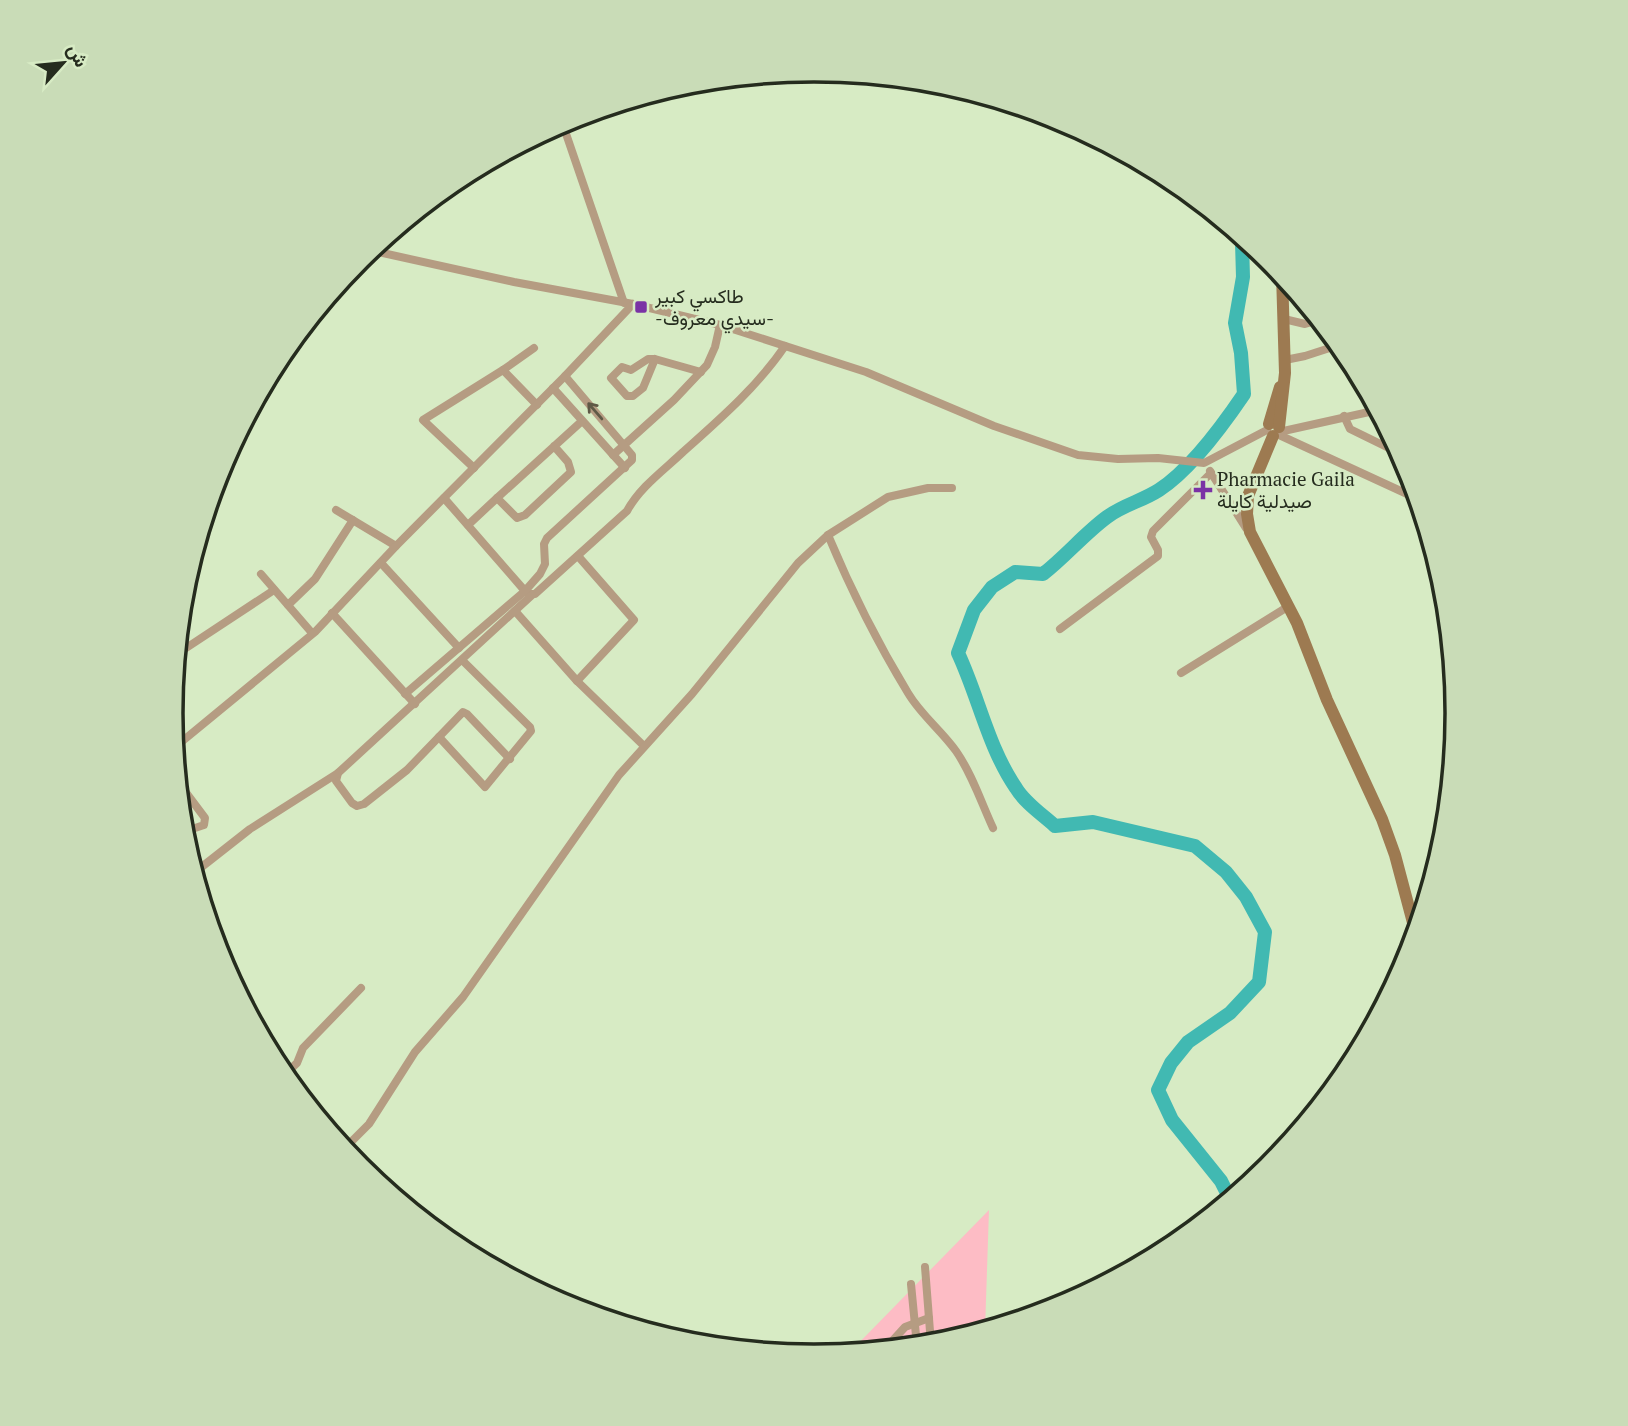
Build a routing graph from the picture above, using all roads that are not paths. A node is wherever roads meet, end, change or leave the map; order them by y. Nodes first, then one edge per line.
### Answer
1 (566, 133) edge
2 (383, 253) edge
3 (1283, 291) edge
4 (629, 304) junction
5 (1284, 319) junction
6 (1309, 323) edge
7 (720, 325) junction
8 (785, 346) junction
9 (534, 348) dead end
10 (1328, 349) edge
11 (655, 359) junction
12 (1285, 366) junction
13 (503, 370) junction
14 (701, 372) junction
15 (565, 376) junction
16 (553, 388) junction
17 (537, 405) junction
18 (1368, 412) edge
19 (1344, 416) junction
20 (582, 421) junction
21 (1274, 431) junction
22 (624, 445) junction
23 (554, 446) junction
24 (1386, 446) edge
25 (613, 455) junction
26 (1204, 463) junction
27 (474, 468) junction
28 (625, 468) junction
29 (1211, 473) junction
30 (953, 488) dead end
31 (1405, 493) edge
32 (444, 498) junction
33 (497, 498) junction
34 (336, 510) dead end
35 (353, 520) junction
36 (468, 525) junction
37 (828, 535) junction
38 (1253, 541) junction
39 (396, 546) junction
40 (578, 556) junction
41 (381, 563) junction
42 (261, 574) dead end
43 (274, 590) junction
44 (528, 593) junction
45 (288, 606) junction
46 (1289, 606) junction
47 (332, 613) junction
48 (508, 613) junction
49 (1060, 629) dead end
50 (313, 634) junction
51 (187, 647) edge
52 (459, 648) junction
53 (462, 660) junction
54 (1181, 673) dead end
55 (577, 681) junction
56 (405, 694) junction
57 (415, 705) junction
58 (439, 737) junction
59 (184, 740) edge
60 (644, 746) junction
61 (510, 759) junction
62 (338, 773) junction
63 (189, 797) edge
64 (194, 828) edge
65 (993, 828) dead end
66 (203, 866) edge
67 (1411, 916) edge
68 (361, 988) dead end
69 (293, 1067) edge
70 (352, 1141) edge
71 (925, 1267) dead end
72 (911, 1284) dead end
73 (928, 1301) junction
74 (913, 1302) junction
75 (929, 1318) junction
76 (915, 1322) junction
77 (930, 1333) edge
78 (916, 1335) edge
79 (895, 1338) edge

1 - 4 street
2 - 4 street
3 - 5 street
4 - 7 street
4 - 15 street
5 - 6 street
5 - 12 street
7 - 8 street
7 - 14 street
8 - 26 street
8 - 40 street
9 - 13 street
10 - 12 street
11 - 11 street
11 - 14 street
12 - 21 street
13 - 17 street
13 - 27 street
14 - 22 street
15 - 16 street
22 -> 15 street
16 - 17 street
16 - 20 street
17 - 27 street
18 - 19 street
19 - 21 street
19 - 24 street
20 - 23 street
20 - 25 street
21 - 26 street
21 - 31 street
21 - 38 street
22 - 25 street
22 - 28 street
23 - 33 street
23 - 33 street
25 - 28 street
26 - 29 street
27 - 32 street
28 - 44 street
29 - 38 street
29 - 49 street
30 - 37 street
32 - 36 street
32 - 39 street
33 - 36 street
34 - 35 street
35 - 39 street
35 - 45 street
36 - 44 street
37 - 60 street
37 - 65 street
38 - 46 street
39 - 41 street
40 - 44 street
40 - 55 street
41 - 47 street
41 - 52 street
42 - 43 street
43 - 45 street
43 - 51 street
44 - 48 street
45 - 50 street
46 - 54 street
46 - 67 street
47 - 50 street
47 - 56 street
48 - 52 street
48 - 53 street
48 - 55 street
50 - 59 street
52 - 56 street
53 - 57 street
53 - 61 street
55 - 60 street
56 - 57 street
57 - 62 street
58 - 61 street
58 - 61 street
58 - 62 street
60 - 70 street
62 - 66 street
63 - 64 street
68 - 69 street
71 - 73 street
72 - 74 street
73 - 74 street
73 - 75 street
74 - 76 street
75 - 76 street
75 - 77 street
76 - 78 street
76 - 79 street

